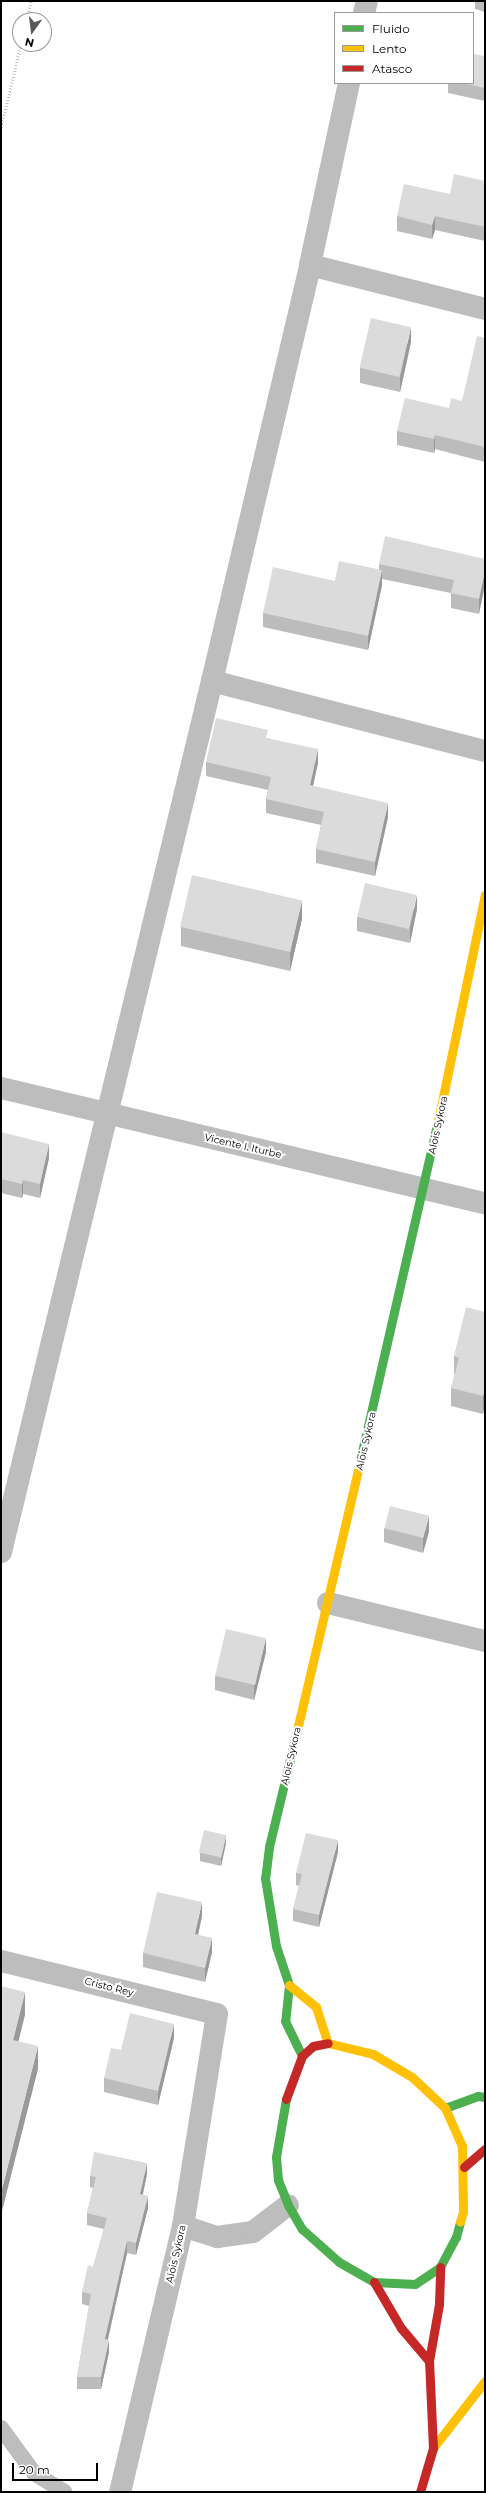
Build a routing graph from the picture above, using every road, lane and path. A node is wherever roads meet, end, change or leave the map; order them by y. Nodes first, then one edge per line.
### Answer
1 (31, 1) edge
2 (367, 1) edge
3 (28, 12) edge
4 (364, 12) edge
5 (19, 52) edge
6 (349, 84) edge
7 (1, 127) edge
8 (310, 265) junction
9 (485, 309) edge
10 (212, 681) junction
11 (485, 752) edge
12 (485, 895) edge
13 (1, 1088) edge
14 (108, 1114) junction
15 (424, 1190) junction
16 (485, 1203) edge
17 (1, 1552) edge
18 (328, 1603) junction
19 (485, 1642) edge
20 (1, 1961) edge
21 (289, 1985) junction
22 (217, 2014) joint
23 (328, 2043) junction
24 (302, 2056) junction
25 (485, 2097) edge
26 (445, 2108) junction
27 (485, 2149) edge
28 (464, 2167) junction
29 (288, 2205) junction
30 (182, 2226) junction
31 (440, 2267) junction
32 (374, 2282) junction
33 (429, 2361) junction
34 (485, 2381) edge
35 (1, 2428) edge
36 (433, 2448) junction
37 (64, 2492) edge
38 (120, 2492) edge
39 (420, 2492) edge

1 - 3 path
2 - 4 street
5 - 7 path
6 - 8 street
8 - 9 street
8 - 10 street
10 - 11 street
10 - 14 street
12 - 15 street, Alois Sykora
13 - 14 street, Vicente I. Iturbe
14 - 15 street, Vicente I. Iturbe
14 - 17 street
15 - 16 street, Vicente I. Iturbe
15 - 18 street, Alois Sykora
18 - 19 street
18 - 21 street, Alois Sykora
20 - 22 street, Cristo Rey
21 - 23 street
21 - 24 street, Alois Sykora
22 - 30 street, Alois Sykora
23 - 24 street
23 - 26 street
24 - 29 street
25 - 26 street
26 - 28 street
27 - 28 street
28 - 31 street
29 - 30 street
29 - 32 street
30 - 38 street, Alois Sykora
31 - 32 street
31 - 33 street
32 - 33 street
33 - 36 street
34 - 36 street
35 - 37 lane
36 - 39 street

